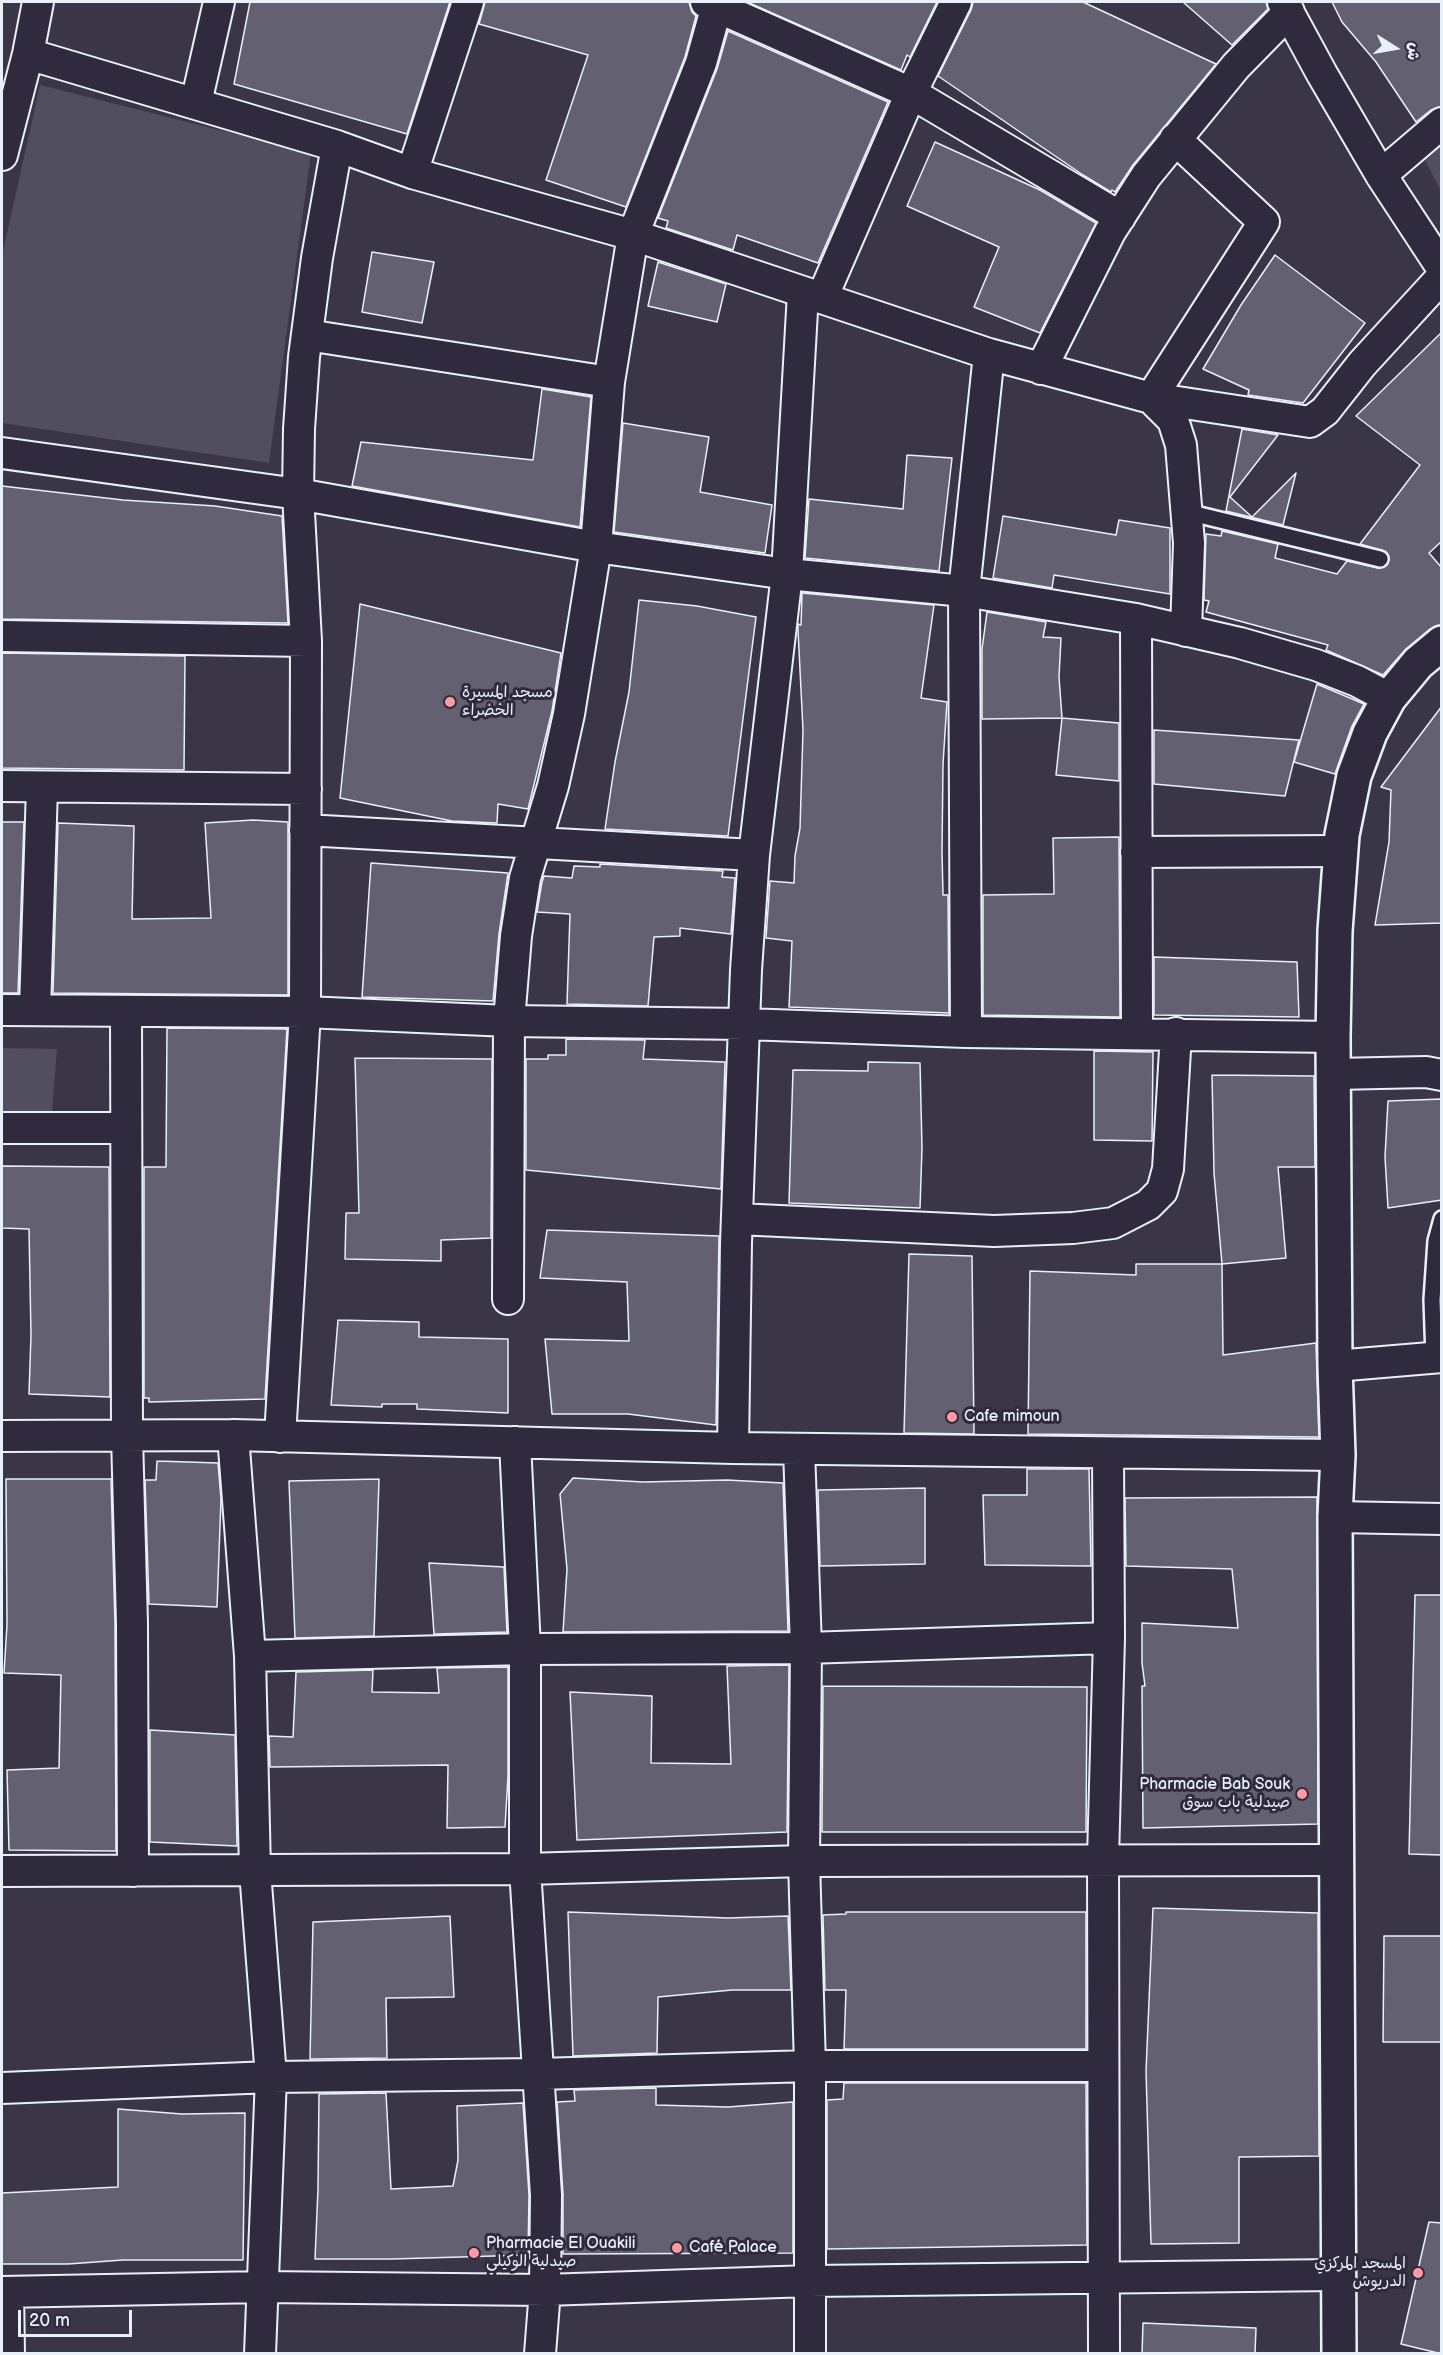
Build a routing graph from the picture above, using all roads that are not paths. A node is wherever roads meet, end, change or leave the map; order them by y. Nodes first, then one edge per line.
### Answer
1 (38, 2) edge
2 (219, 2) edge
3 (468, 2) edge
4 (956, 2) edge
5 (714, 3) edge
6 (1286, 7) edge
7 (28, 54) junction
8 (911, 93) junction
9 (196, 103) junction
10 (1442, 123) edge
11 (1175, 139) junction
12 (337, 146) junction
13 (2, 155) edge
14 (412, 173) junction
15 (1381, 175) junction
16 (1120, 217) junction
17 (633, 235) junction
18 (1442, 268) edge
19 (1442, 277) edge
20 (812, 296) junction
21 (307, 336) junction
22 (989, 354) junction
23 (1041, 369) junction
24 (609, 382) junction
25 (1151, 398) junction
26 (2, 453) edge
27 (298, 494) junction
28 (1187, 512) junction
29 (596, 547) junction
30 (1380, 559) dead end
31 (787, 574) junction
32 (964, 591) junction
33 (1136, 619) junction
34 (1186, 631) junction
35 (2, 636) edge
36 (306, 641) junction
37 (1442, 643) edge
38 (1389, 698) junction
39 (2, 786) edge
40 (42, 787) junction
41 (306, 789) junction
42 (305, 830) junction
43 (537, 842) junction
44 (1340, 851) junction
45 (1136, 852) junction
46 (754, 855) junction
47 (2, 1010) edge
48 (35, 1010) junction
49 (126, 1011) junction
50 (305, 1012) junction
51 (509, 1021) junction
52 (745, 1023) junction
53 (966, 1032) junction
54 (1137, 1033) junction
55 (1176, 1033) junction
56 (1333, 1036) junction
57 (1335, 1074) junction
58 (1442, 1075) edge
59 (2, 1128) edge
60 (125, 1128) junction
61 (736, 1219) junction
62 (1442, 1219) edge
63 (508, 1299) dead end
64 (1438, 1357) edge
65 (1335, 1366) junction
66 (127, 1435) junction
67 (233, 1435) junction
68 (2, 1436) edge
69 (280, 1437) junction
70 (515, 1442) junction
71 (733, 1448) junction
72 (799, 1449) junction
73 (1108, 1454) junction
74 (1338, 1455) junction
75 (1335, 1517) junction
76 (1442, 1519) edge
77 (1108, 1638) junction
78 (806, 1648) junction
79 (525, 1649) junction
80 (250, 1656) junction
81 (1103, 1859) junction
82 (1335, 1860) junction
83 (804, 1861) junction
84 (525, 1869) junction
85 (2, 1871) edge
86 (133, 1871) junction
87 (255, 1871) junction
88 (810, 2066) junction
89 (1102, 2066) junction
90 (538, 2074) junction
91 (271, 2077) junction
92 (2, 2088) edge
93 (1337, 2275) junction
94 (1106, 2279) junction
95 (810, 2281) junction
96 (262, 2287) junction
97 (545, 2290) junction
98 (5, 2292) edge
99 (9, 2354) edge
100 (260, 2354) edge
101 (540, 2354) edge
102 (810, 2354) edge
103 (1104, 2354) edge
104 (1339, 2354) edge

1 - 7 street
2 - 9 street
3 - 14 street
4 - 8 street
5 - 8 street
5 - 17 street
6 - 11 street
6 - 15 street
7 - 9 street
7 - 13 street
8 - 16 street
8 - 20 street
9 - 12 street
10 - 15 street
11 - 16 street
11 - 25 street
12 - 14 street
12 - 21 street
14 - 17 street
15 - 18 street
16 - 23 street
17 - 20 street
17 - 24 street
19 - 25 street
20 - 22 street
20 - 31 street
21 - 24 street
21 - 27 street
22 - 23 street
22 - 32 street
23 - 25 street
24 - 29 street
25 - 28 street
26 - 27 street
27 - 29 street
27 - 36 street
28 - 30 lane
28 - 34 street
29 - 31 street
29 - 43 street
31 - 32 street
31 - 46 street
32 - 33 street
32 - 53 street
33 - 34 street
33 - 45 street
34 - 38 street
35 - 36 street
36 - 41 street
37 - 38 street
38 - 44 street
39 - 40 street
40 - 41 street
40 - 48 street
41 - 42 street
42 - 43 street
42 - 50 street
43 - 46 street
43 - 51 street
44 - 45 street
44 - 56 street
45 - 54 street
46 - 52 street
47 - 48 street
48 - 49 street
49 - 50 street
49 - 60 street
50 - 51 street
50 - 69 street
51 - 52 street
51 - 63 street
52 - 53 street
52 - 61 street
53 - 54 street
54 - 55 street
55 - 56 street
55 - 61 street
56 - 57 street
57 - 58 street
57 - 65 street
59 - 60 street
60 - 66 street
61 - 71 street
62 - 64 lane
64 - 65 street
65 - 74 street
66 - 67 street
66 - 68 street
66 - 86 street
67 - 69 street
67 - 80 street
69 - 70 street
70 - 71 street
70 - 79 street
71 - 72 street
72 - 73 street
72 - 78 street
73 - 74 street
73 - 77 street
74 - 75 street
75 - 76 street
75 - 82 street
77 - 78 street
77 - 81 street
78 - 79 street
78 - 83 street
79 - 80 street
79 - 84 street
80 - 87 street
81 - 82 street
81 - 83 street
81 - 89 street
82 - 93 street
83 - 84 street
83 - 88 street
84 - 87 street
84 - 90 street
85 - 86 street
86 - 87 street
87 - 91 street
88 - 89 street
88 - 90 street
88 - 95 street
89 - 94 street
90 - 91 street
90 - 97 street
91 - 92 street
91 - 96 street
93 - 94 street
93 - 104 street
94 - 95 street
94 - 103 street
95 - 97 street
95 - 102 street
96 - 97 street
96 - 98 street
96 - 100 street
97 - 101 street
98 - 99 street

